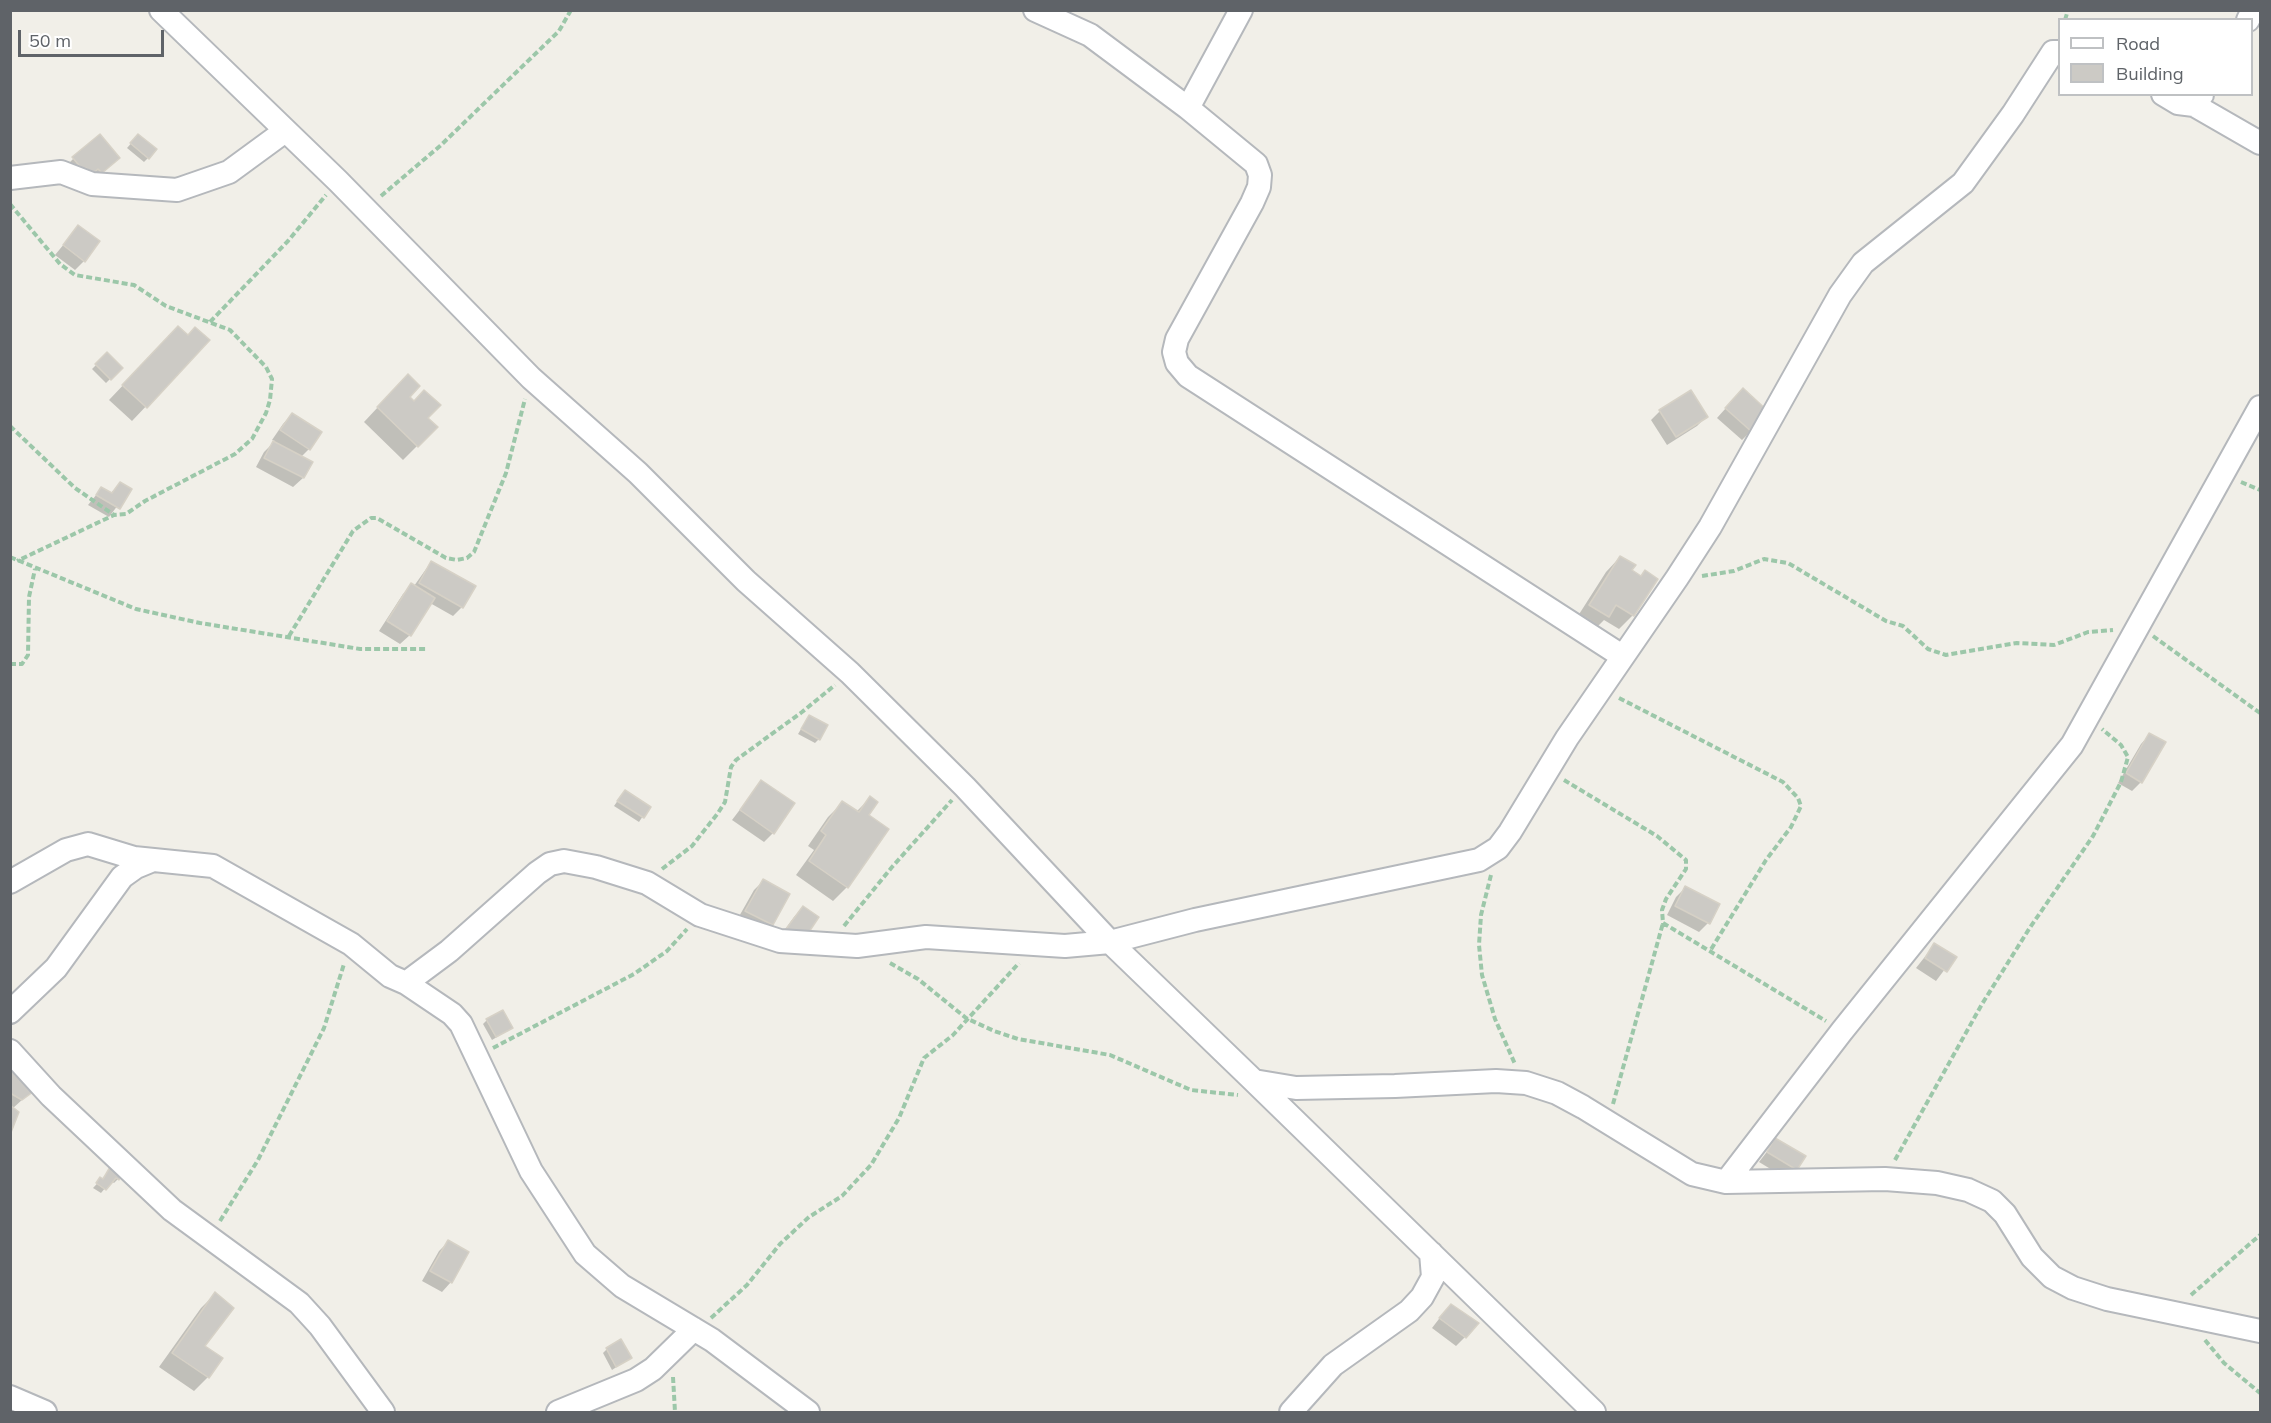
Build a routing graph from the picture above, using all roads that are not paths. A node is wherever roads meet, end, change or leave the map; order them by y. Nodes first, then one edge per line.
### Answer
1 (161, 10) edge
2 (1035, 10) edge
3 (1241, 10) edge
4 (2058, 51) edge
5 (2166, 96) edge
6 (2198, 100) edge
7 (1188, 108) junction
8 (285, 130) junction
9 (2260, 143) edge
10 (10, 178) edge
11 (2260, 407) edge
12 (1622, 656) junction
13 (153, 860) junction
14 (10, 882) edge
15 (1110, 942) junction
16 (406, 983) junction
17 (10, 1012) edge
18 (10, 1051) edge
19 (1254, 1081) junction
20 (1726, 1182) junction
21 (1431, 1253) junction
22 (695, 1329) junction
23 (2260, 1331) edge
24 (10, 1397) edge
25 (380, 1407) edge
26 (45, 1413) edge
27 (399, 1413) edge
28 (558, 1413) edge
29 (808, 1413) edge
30 (1292, 1413) edge
31 (1594, 1413) edge

1 - 8 street
2 - 7 street
3 - 7 street
4 - 12 street
5 - 6 street
6 - 9 street
7 - 12 street
8 - 10 street
8 - 15 street
11 - 20 street
12 - 15 street
13 - 14 street
13 - 16 street
13 - 17 street
15 - 16 street
15 - 19 street
16 - 22 street
18 - 25 street
19 - 20 street
19 - 21 street
20 - 23 street
21 - 30 street
21 - 31 street
22 - 28 street
22 - 29 street
24 - 26 street
25 - 27 street

